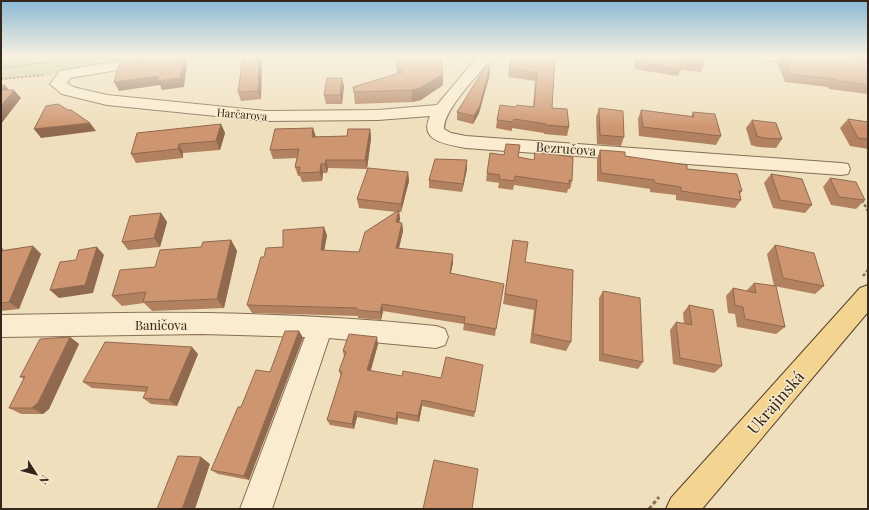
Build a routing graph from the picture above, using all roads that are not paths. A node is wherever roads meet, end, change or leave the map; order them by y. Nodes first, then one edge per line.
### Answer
1 (60, 80) edge
2 (466, 80) edge
3 (441, 110) junction
4 (841, 169) dead end
5 (868, 295) edge
6 (1, 326) edge
7 (321, 327) junction
8 (436, 337) dead end
9 (256, 509) edge
10 (682, 509) edge

1 - 3 street, Harčarova
2 - 3 street, Bezručova
3 - 4 street, Bezručova
5 - 10 main road, Ukrajinská
6 - 7 street, Baničova
7 - 8 street, Baničova
7 - 9 street

